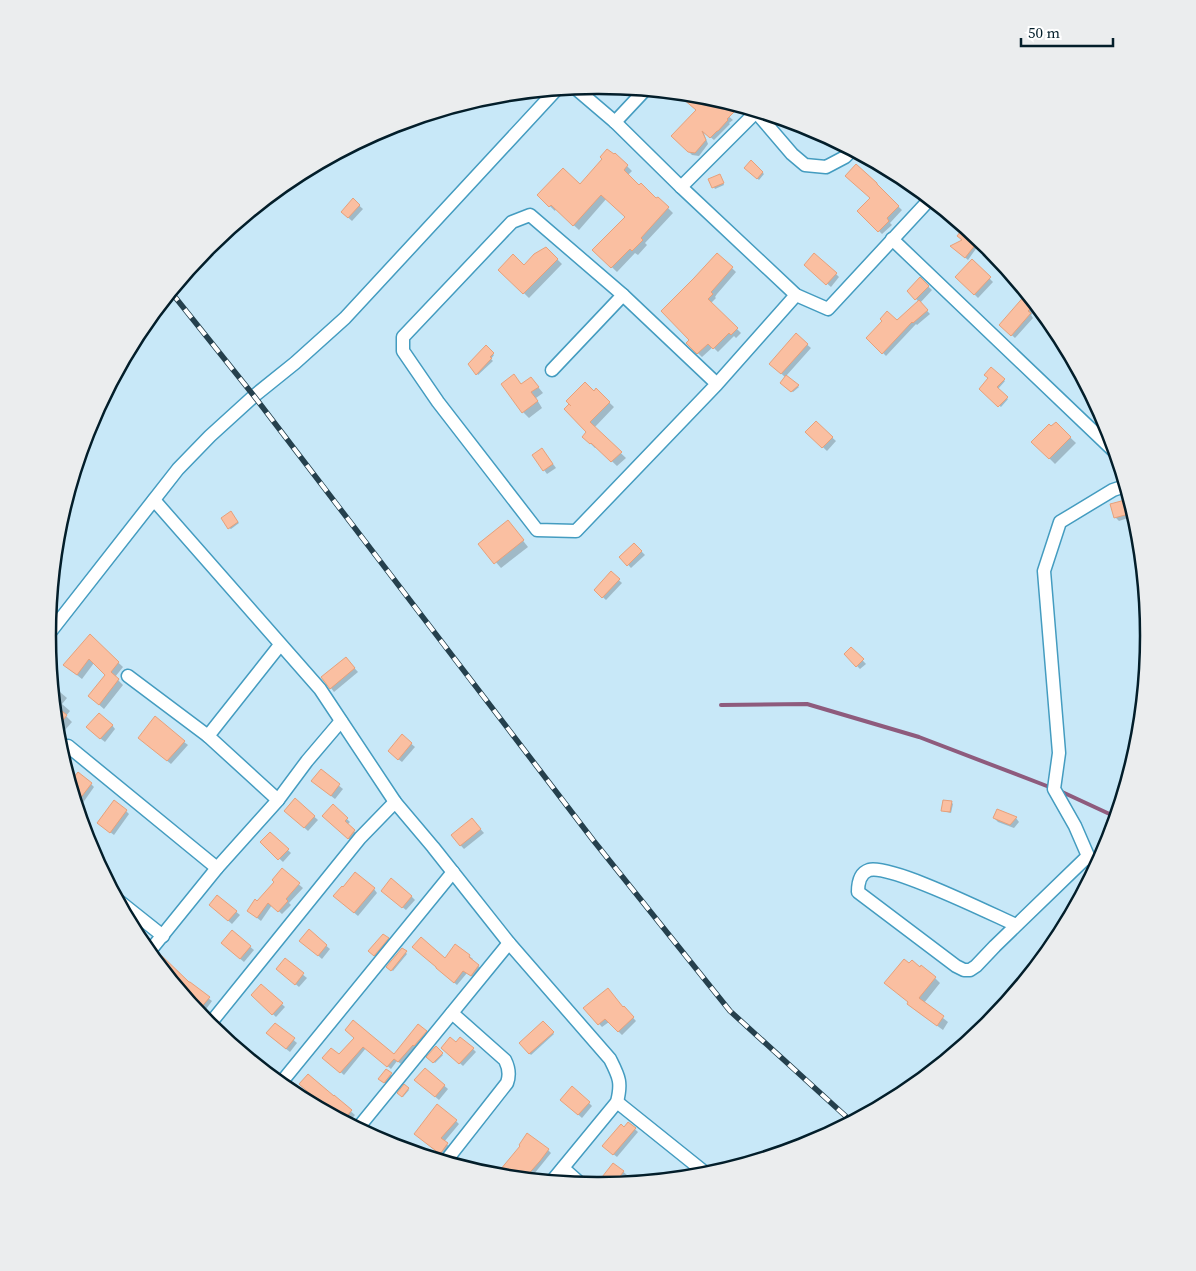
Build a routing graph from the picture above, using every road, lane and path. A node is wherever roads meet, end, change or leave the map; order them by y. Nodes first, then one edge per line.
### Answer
1 (583, 94) edge
2 (550, 96) edge
3 (640, 96) edge
4 (752, 117) edge
5 (764, 120) edge
6 (614, 122) junction
7 (847, 155) edge
8 (681, 187) junction
9 (926, 204) edge
10 (892, 239) junction
11 (623, 295) junction
12 (796, 295) junction
13 (552, 370) dead end
14 (717, 384) junction
15 (1104, 441) edge
16 (1119, 488) edge
17 (154, 500) junction
18 (56, 624) edge
19 (280, 645) junction
20 (128, 676) dead end
21 (342, 721) junction
22 (208, 736) junction
23 (68, 746) dead end
24 (278, 800) junction
25 (395, 802) junction
26 (1092, 859) edge
27 (1090, 861) edge
28 (217, 868) junction
29 (453, 872) junction
30 (133, 912) edge
31 (1016, 926) junction
32 (163, 936) junction
33 (509, 943) junction
34 (155, 946) edge
35 (452, 1013) junction
36 (214, 1018) edge
37 (285, 1078) edge
38 (617, 1102) junction
39 (362, 1123) edge
40 (449, 1156) edge
41 (563, 1168) junction
42 (699, 1168) edge
43 (557, 1176) edge
44 (572, 1176) edge

1 - 6 street
2 - 17 street
3 - 6 street
4 - 8 street
5 - 7 street
6 - 8 street
8 - 12 street
9 - 10 street
10 - 12 street
10 - 15 street
11 - 13 street
11 - 14 street
11 - 14 street
12 - 14 street
16 - 26 street
17 - 18 street
17 - 19 street
19 - 21 street
19 - 22 street
20 - 22 street
21 - 24 street
21 - 25 street
22 - 24 street
23 - 28 street
24 - 28 street
25 - 29 street
25 - 36 street
27 - 31 street
28 - 32 street
29 - 33 street
29 - 37 street
30 - 32 street
31 - 31 street
32 - 34 street
33 - 35 street
33 - 38 street
35 - 39 street
35 - 40 street
38 - 41 street
38 - 42 street
41 - 43 street
41 - 44 street

